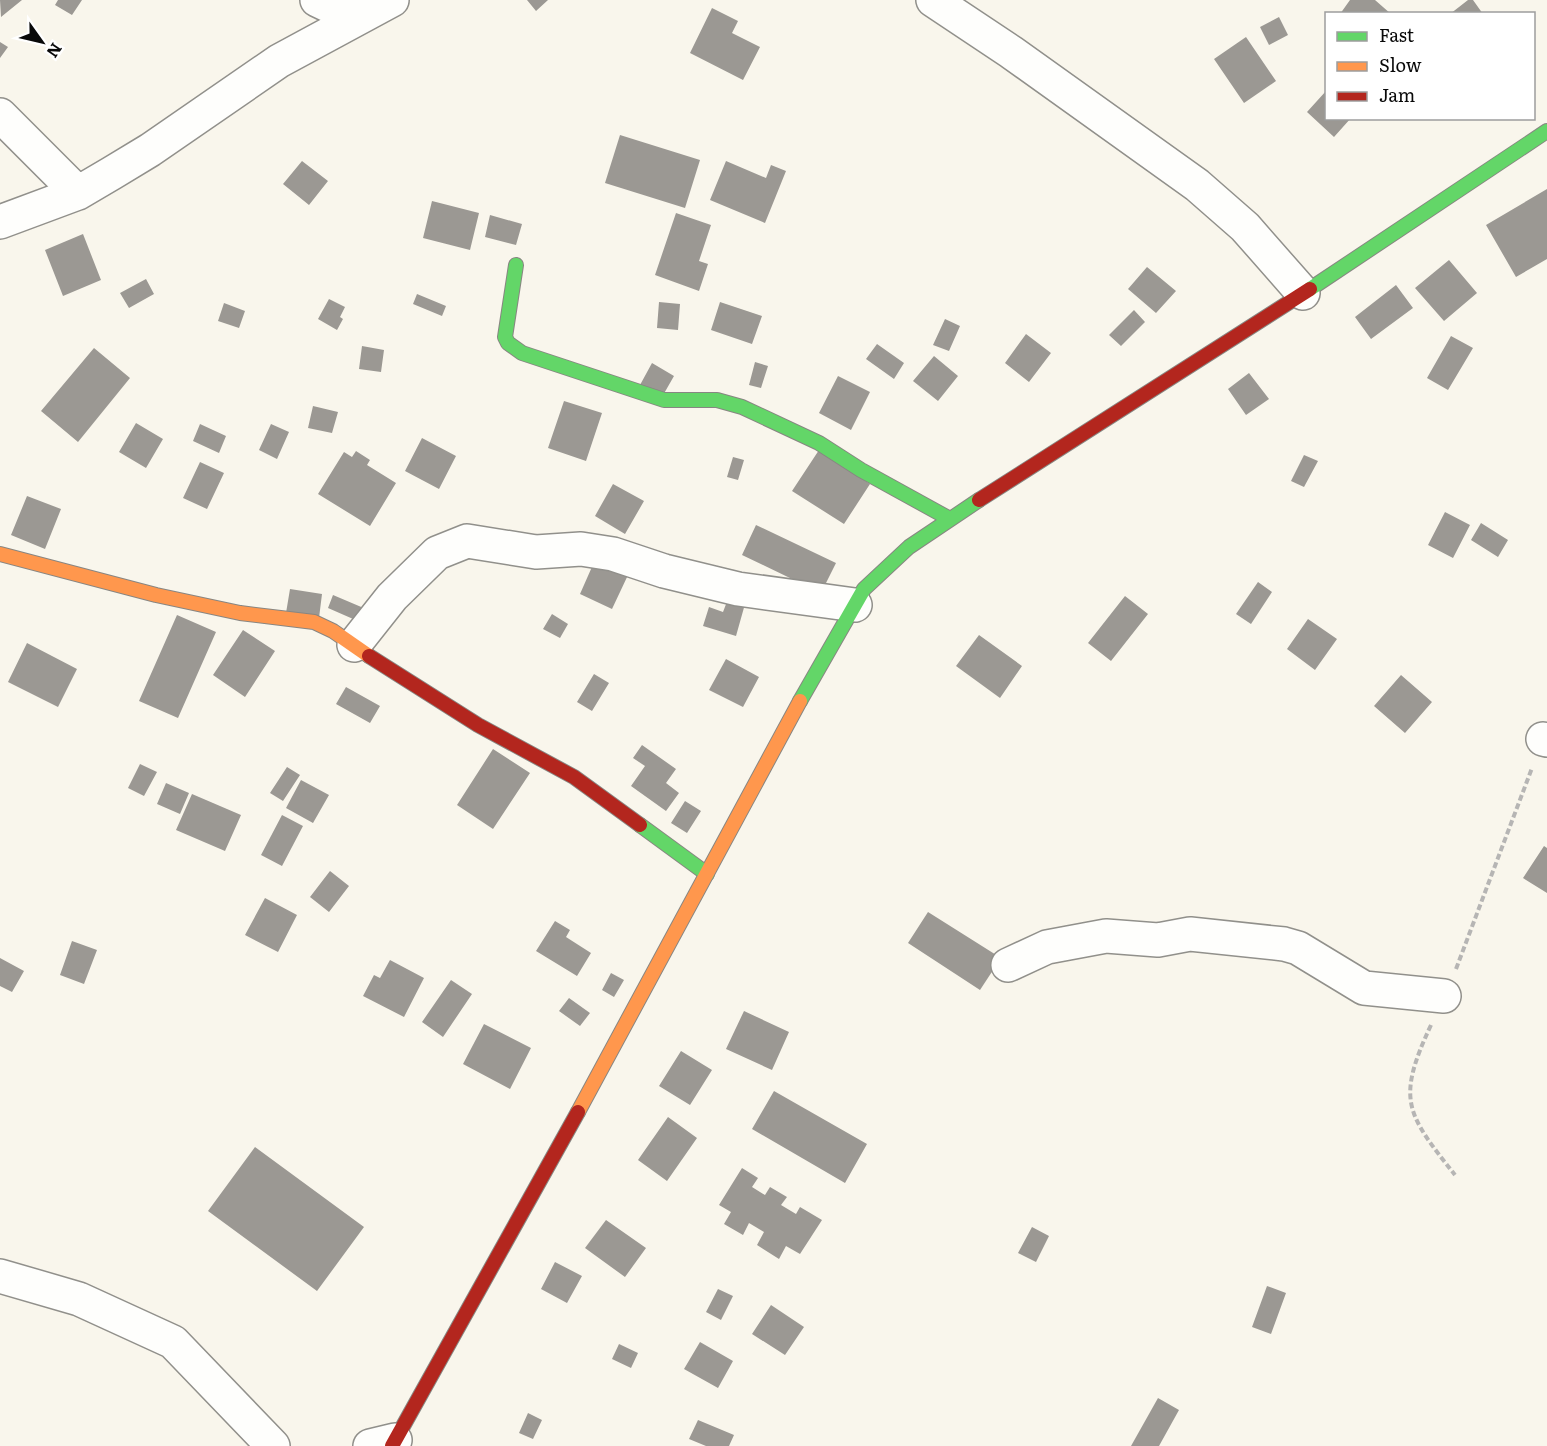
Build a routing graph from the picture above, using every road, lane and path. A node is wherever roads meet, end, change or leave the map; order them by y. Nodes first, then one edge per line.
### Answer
1 (317, 0) edge
2 (392, 0) edge
3 (933, 0) edge
4 (363, 15) junction
5 (0, 115) edge
6 (1547, 131) edge
7 (78, 193) junction
8 (0, 222) edge
9 (516, 265) dead end
10 (1303, 293) junction
11 (950, 519) junction
12 (0, 554) edge
13 (855, 605) junction
14 (354, 645) junction
15 (1545, 740) edge
16 (707, 874) junction
17 (1008, 965) dead end
18 (1444, 996) junction
19 (1455, 1174) dead end
20 (0, 1276) edge
21 (386, 1444) edge
22 (273, 1446) edge

1 - 4 street
2 - 4 street
3 - 10 street
4 - 7 street
5 - 7 street
6 - 10 street
7 - 8 street
9 - 11 street
10 - 11 street
11 - 13 street
12 - 14 street
13 - 14 street
13 - 16 street
14 - 16 street
15 - 18 path
16 - 21 street
17 - 18 street
18 - 19 path
20 - 22 street

